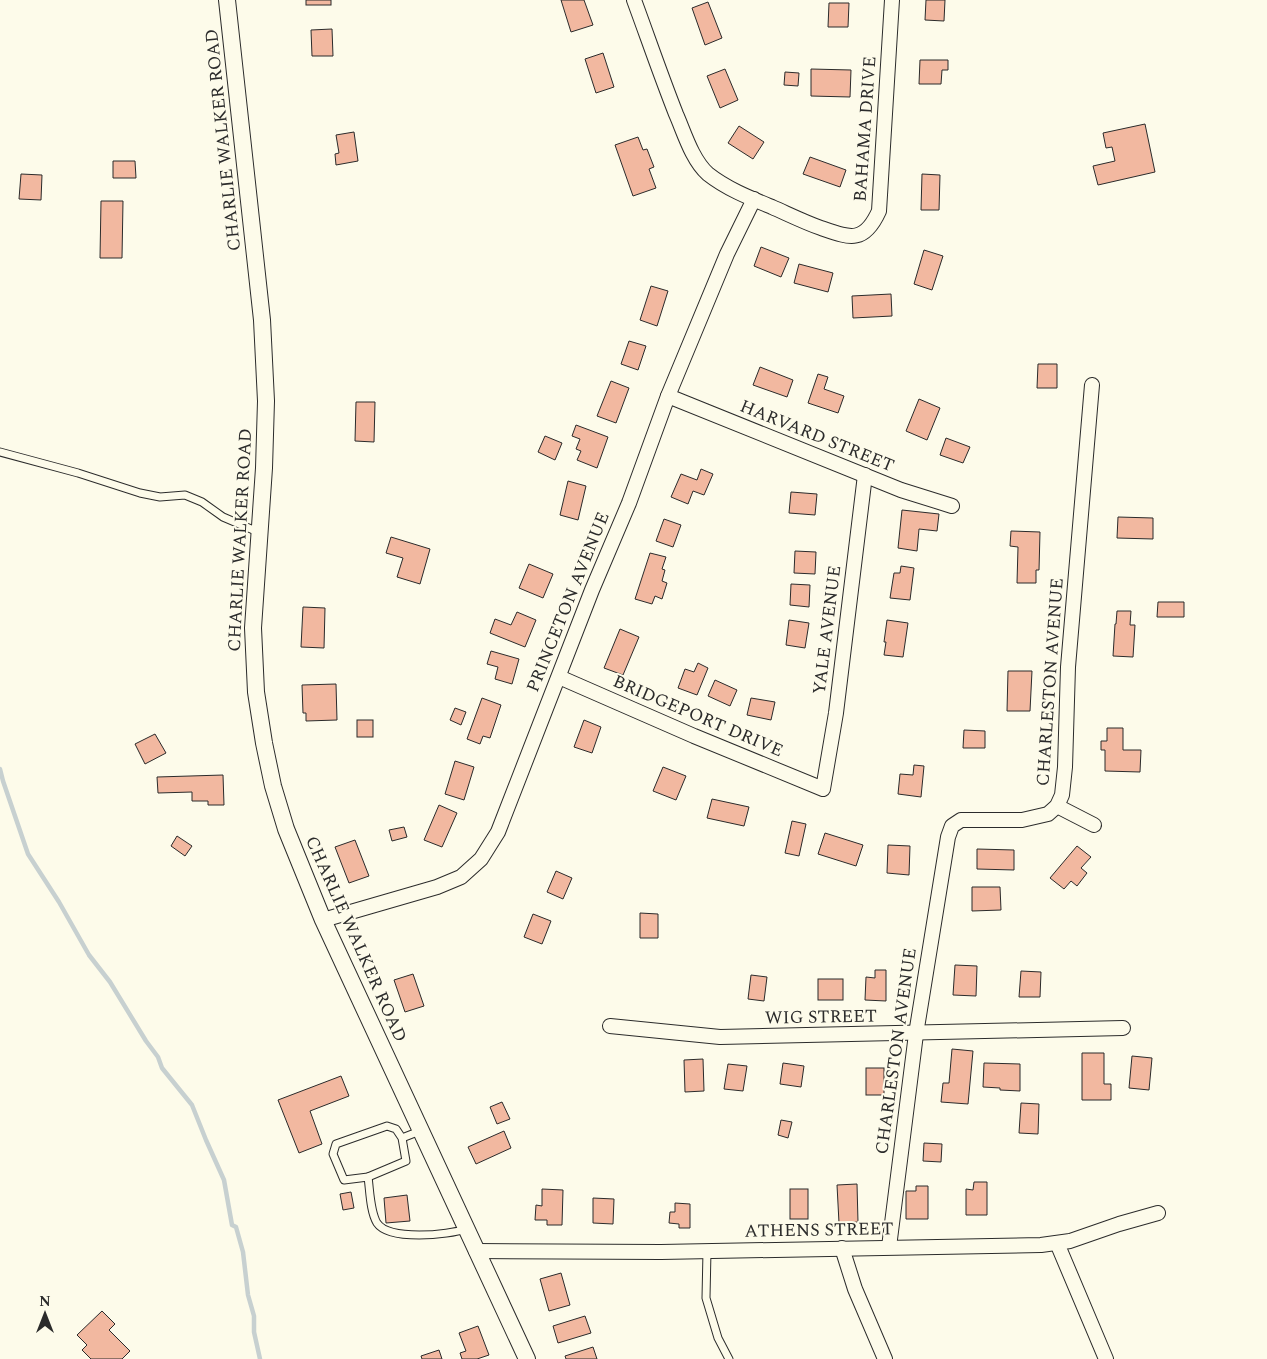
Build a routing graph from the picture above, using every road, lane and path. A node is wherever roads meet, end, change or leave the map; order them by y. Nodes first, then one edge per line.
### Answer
1 (227, 0) edge
2 (634, 0) edge
3 (892, 0) edge
4 (754, 199) junction
5 (1092, 385) dead end
6 (668, 396) junction
7 (0, 452) edge
8 (865, 475) junction
9 (952, 506) dead end
10 (259, 533) junction
11 (559, 677) junction
12 (823, 789) joint
13 (1057, 806) junction
14 (1094, 825) dead end
15 (323, 920) junction
16 (610, 1026) dead end
17 (1123, 1028) dead end
18 (916, 1034) junction
19 (421, 1131) junction
20 (402, 1138) junction
21 (368, 1177) junction
22 (1158, 1213) dead end
23 (466, 1229) junction
24 (1057, 1243) junction
25 (889, 1247) junction
26 (842, 1248) junction
27 (476, 1251) junction
28 (707, 1252) junction
29 (527, 1359) edge
30 (729, 1359) edge
31 (885, 1359) edge
32 (1106, 1359) edge

1 - 10 street, CHARLIE WALKER ROAD
2 - 4 street
3 - 4 street, BAHAMA DRIVE
4 - 6 street, PRINCETON AVENUE
5 - 13 street, CHARLESTON AVENUE
6 - 8 street, HARVARD STREET
6 - 11 street, PRINCETON AVENUE
7 - 10 lane
8 - 9 street, HARVARD STREET
8 - 12 street, YALE AVENUE
10 - 15 street, CHARLIE WALKER ROAD
11 - 12 street, BRIDGEPORT DRIVE
11 - 15 street, PRINCETON AVENUE
13 - 14 street
13 - 18 street, CHARLESTON AVENUE
15 - 19 street, CHARLIE WALKER ROAD
16 - 18 street, WIG STREET
17 - 18 street, WIG STREET
18 - 25 street, CHARLESTON AVENUE
19 - 20 lane
19 - 23 street, CHARLIE WALKER ROAD
20 - 21 lane
20 - 21 lane
21 - 23 lane
22 - 24 street, ATHENS STREET
23 - 27 street, CHARLIE WALKER ROAD
24 - 25 street, ATHENS STREET
24 - 32 street
25 - 26 street, ATHENS STREET
26 - 28 street, ATHENS STREET
26 - 31 street
27 - 28 street, ATHENS STREET
27 - 29 street, CHARLIE WALKER ROAD
28 - 30 lane

